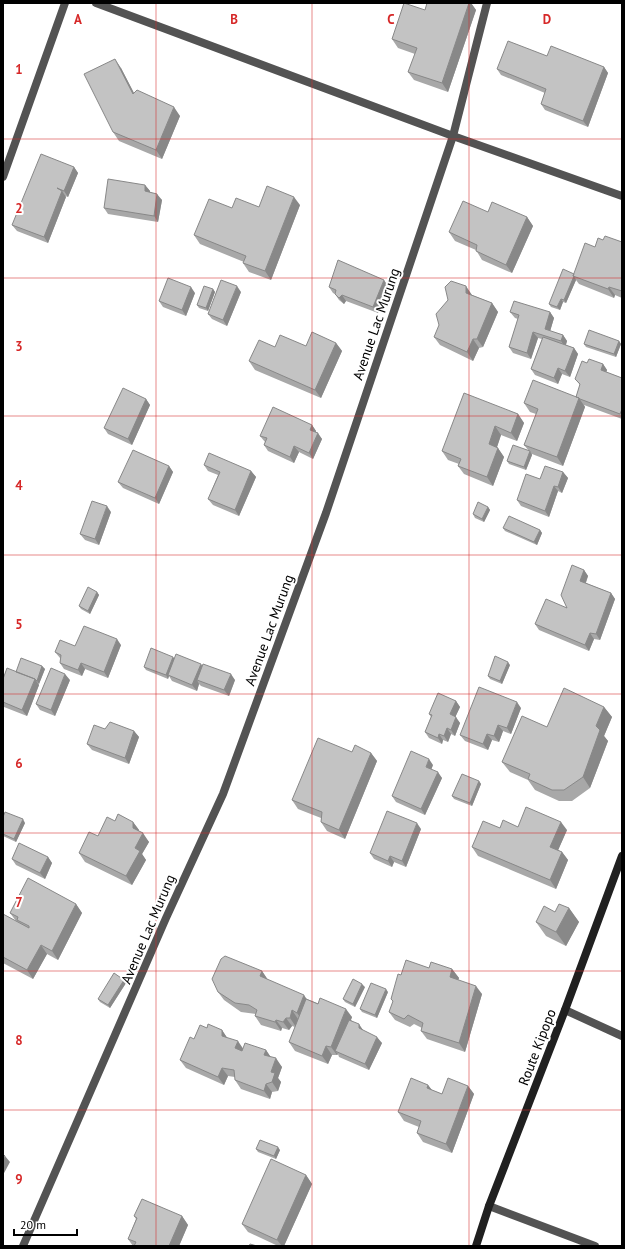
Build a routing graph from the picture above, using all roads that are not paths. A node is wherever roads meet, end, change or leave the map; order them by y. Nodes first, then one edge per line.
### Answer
1 (65, 3) edge
2 (96, 3) edge
3 (487, 3) edge
4 (453, 136) junction
5 (3, 176) edge
6 (622, 196) edge
7 (622, 856) edge
8 (565, 1010) junction
9 (622, 1036) edge
10 (489, 1206) junction
11 (23, 1246) edge
12 (476, 1246) edge
13 (595, 1246) edge

1 - 5 street
2 - 4 street
3 - 4 street, Avenue Lac Murung
4 - 6 street
4 - 11 street, Avenue Lac Murung
7 - 8 main road, Route Kipopo
8 - 9 street
8 - 10 main road, Route Kipopo
10 - 12 main road, Route Kipopo
10 - 13 street

